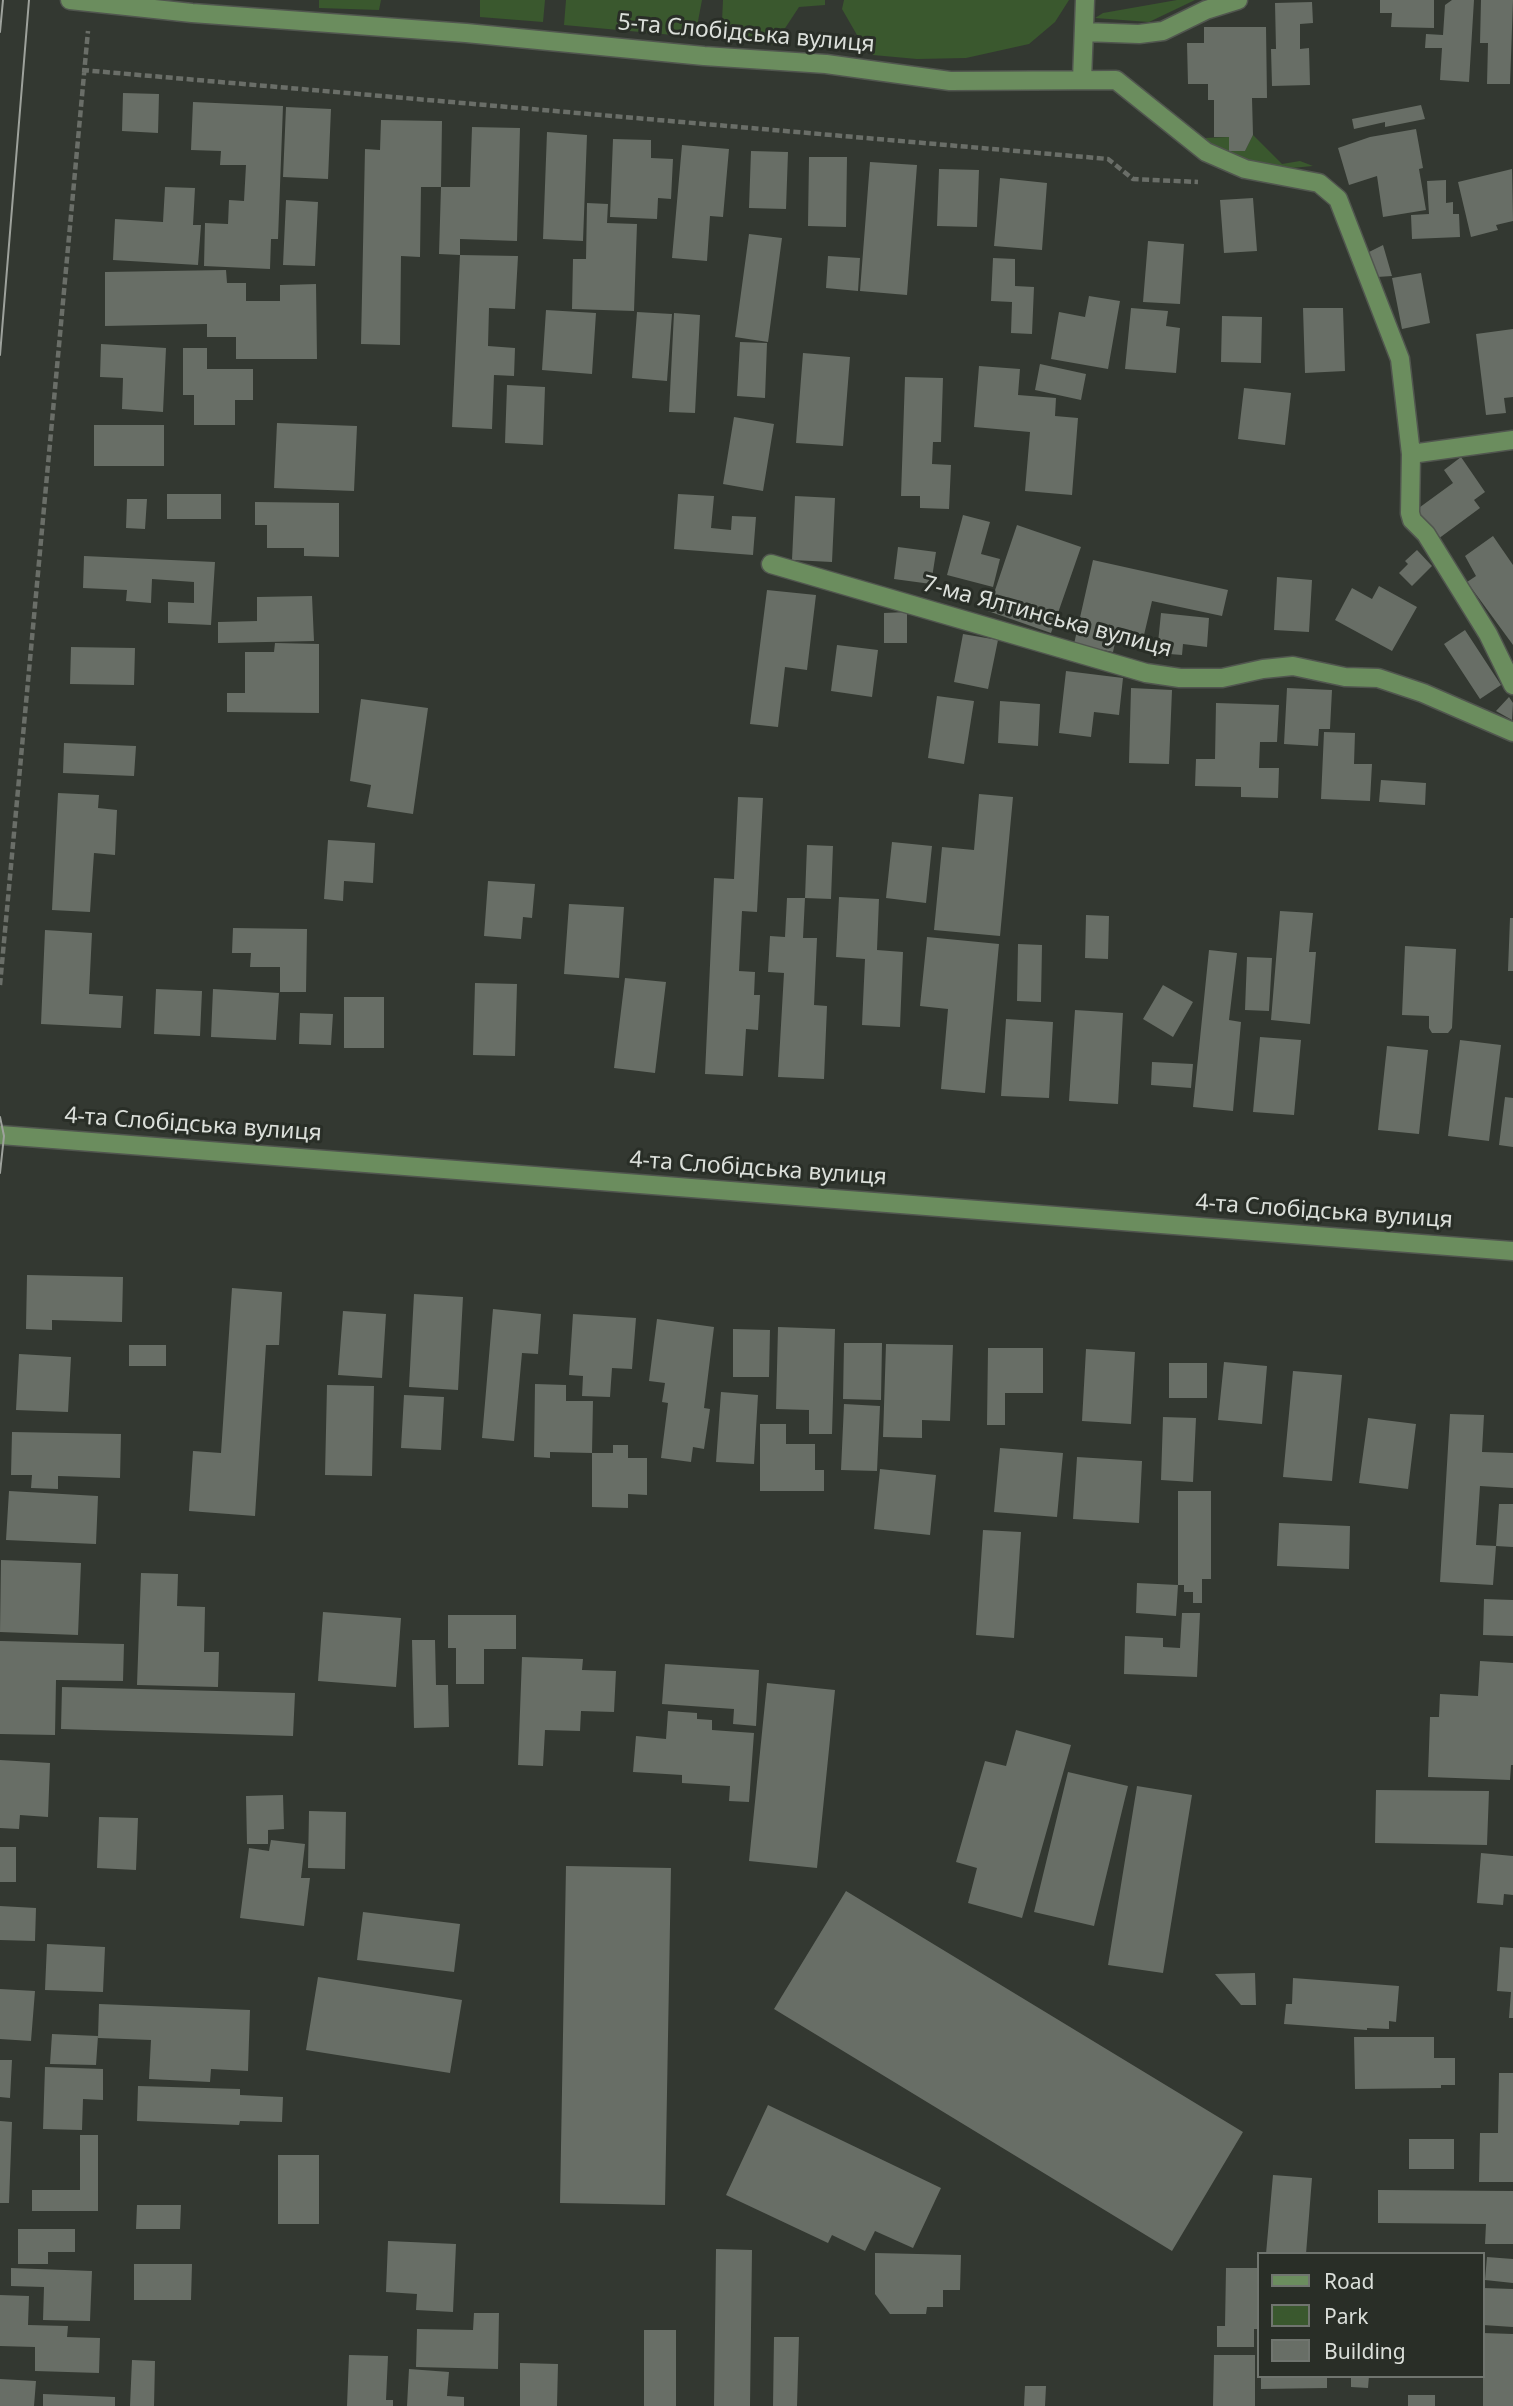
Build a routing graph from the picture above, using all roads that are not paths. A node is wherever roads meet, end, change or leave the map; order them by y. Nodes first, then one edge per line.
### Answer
1 (70, 0) edge
2 (1085, 0) edge
3 (1238, 0) edge
4 (1083, 32) junction
5 (1082, 80) junction
6 (1513, 440) edge
7 (1411, 454) junction
8 (771, 564) dead end
9 (1513, 685) edge
10 (1513, 732) edge
11 (0, 1135) edge
12 (1513, 1251) edge

1 - 5 street, 5-та Слобідська вулиця
2 - 4 street
3 - 4 street
4 - 5 street
5 - 7 street, 5-та Слобідська вулиця
6 - 7 street
7 - 9 street
8 - 10 street, 7-ма Ялтинська вулиця
11 - 12 street, 4-та Слобідська вулиця

